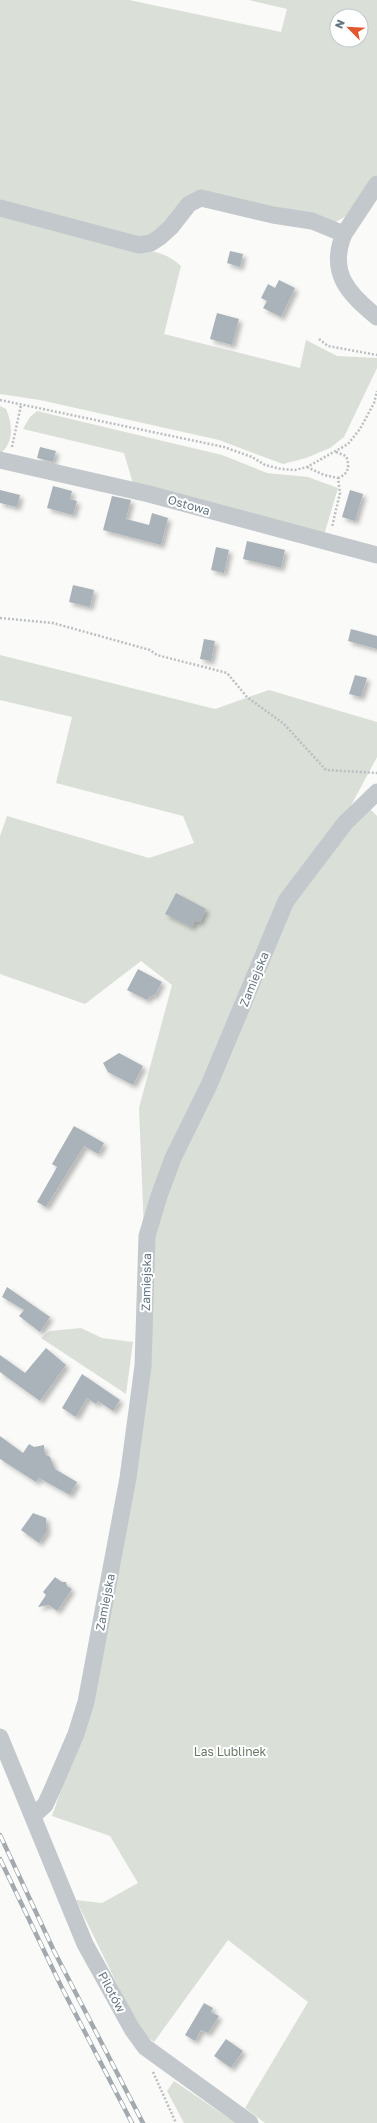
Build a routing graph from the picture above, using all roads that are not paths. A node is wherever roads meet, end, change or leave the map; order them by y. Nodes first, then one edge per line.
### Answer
1 (377, 184) edge
2 (0, 208) edge
3 (344, 234) junction
4 (377, 317) edge
5 (3, 461) edge
6 (377, 555) edge
7 (377, 792) edge
8 (0, 1736) edge
9 (34, 1815) junction
10 (250, 2123) edge

1 - 3 street
2 - 3 street
3 - 4 street
5 - 6 street, Ostowa
7 - 9 street, Zamiejska
8 - 9 street, Pilotów
9 - 10 street, Pilotów

